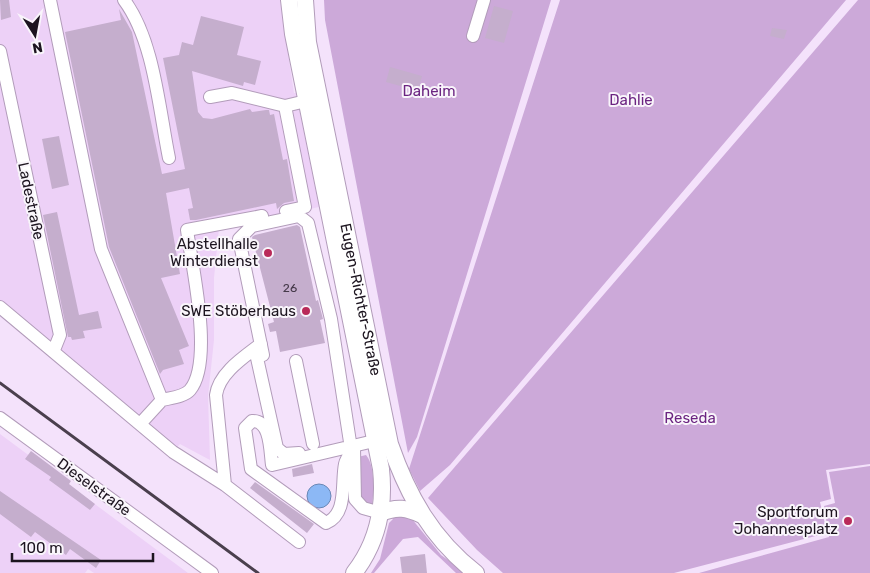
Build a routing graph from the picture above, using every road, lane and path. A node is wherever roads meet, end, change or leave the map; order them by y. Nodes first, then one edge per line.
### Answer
1 (50, 0) edge
2 (124, 0) edge
3 (289, 0) edge
4 (305, 0) edge
5 (484, 0) edge
6 (473, 36) dead end
7 (0, 51) edge
8 (210, 97) dead end
9 (306, 101) junction
10 (285, 106) junction
11 (169, 158) dead end
12 (0, 307) edge
13 (260, 349) junction
14 (54, 350) junction
15 (296, 361) dead end
16 (162, 400) junction
17 (0, 418) edge
18 (140, 424) junction
19 (374, 441) junction
20 (313, 444) dead end
21 (352, 445) junction
22 (225, 485) junction
23 (381, 514) junction
24 (422, 515) junction
25 (298, 542) dead end
26 (212, 573) edge
27 (354, 573) edge
28 (476, 573) edge

1 - 16 street
2 - 11 street
3 - 9 main road, Eugen-Richter-Straße
4 - 24 main road, Eugen-Richter-Straße
5 - 6 street
7 - 14 street, Ladestraße
8 - 10 street
9 - 10 street
9 - 19 main road, Eugen-Richter-Straße
10 - 16 street
12 - 14 street
13 - 21 street
13 - 21 street
13 - 22 street
14 - 18 street
15 - 20 street
16 - 18 street
17 - 26 street, Dieselstraße
18 - 22 street
19 - 21 street
19 - 23 main road, Eugen-Richter-Straße
21 - 21 street
21 - 23 street
22 - 25 street
23 - 24 main road
23 - 27 main road, Eugen-Richter-Straße
24 - 28 main road, Eugen-Richter-Straße

